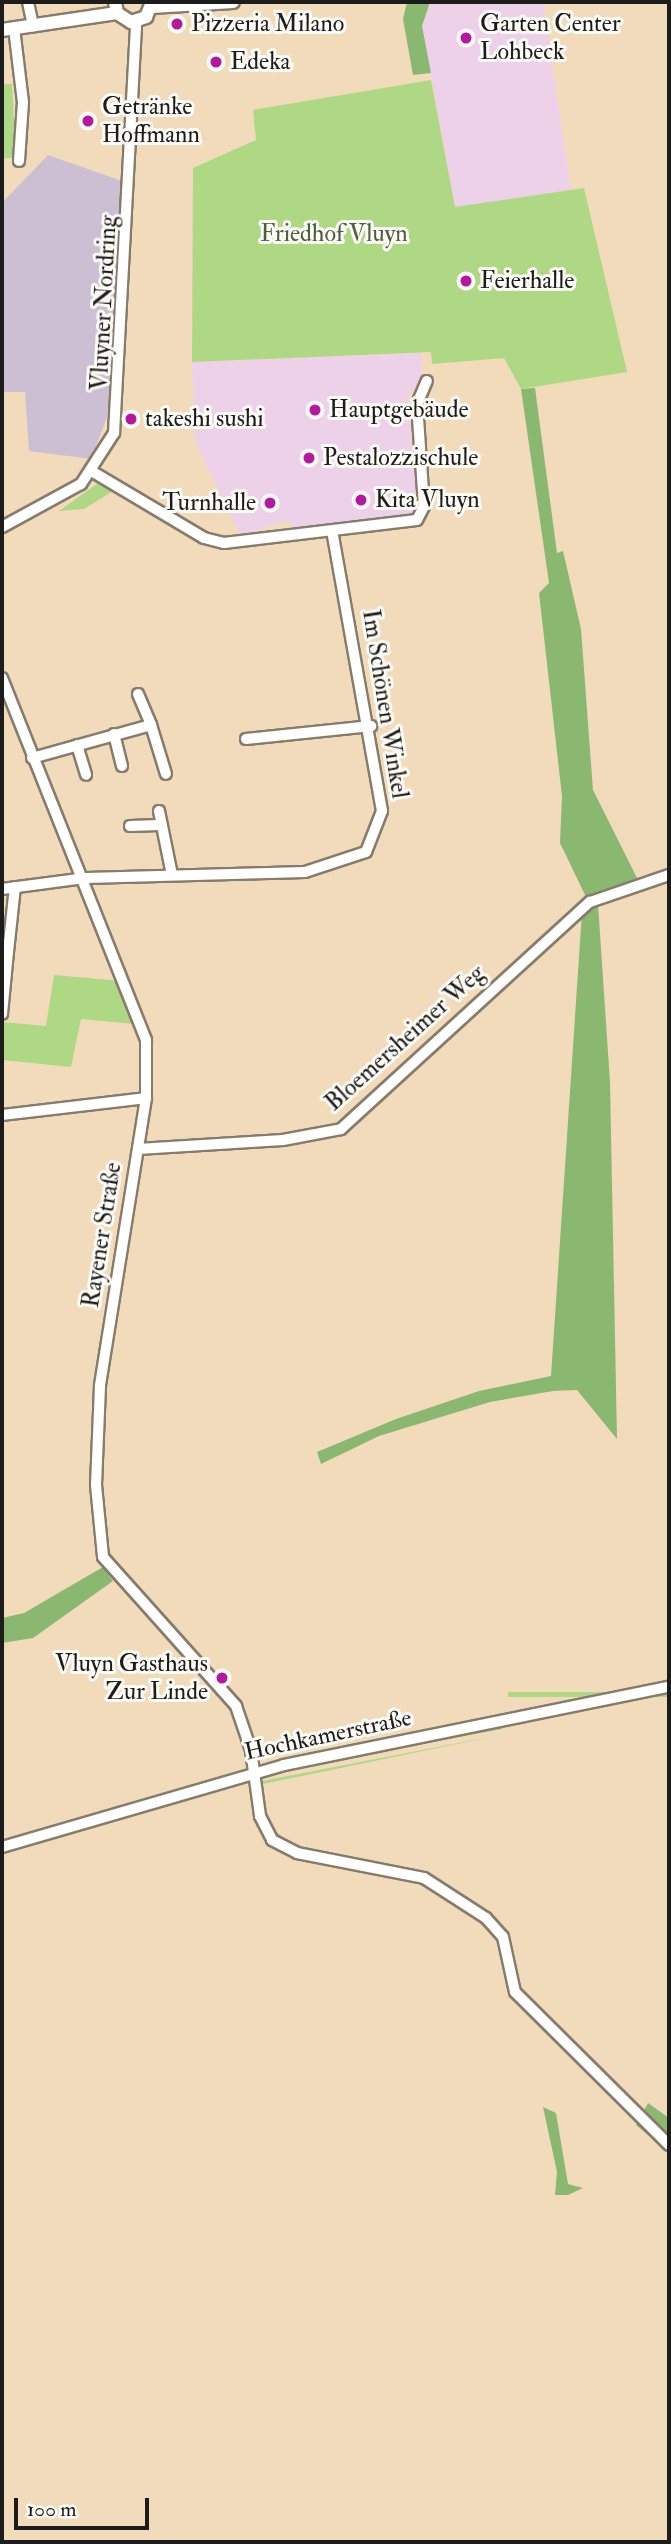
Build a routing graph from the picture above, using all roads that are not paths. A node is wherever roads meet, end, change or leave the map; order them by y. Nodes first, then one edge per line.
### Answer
1 (28, 2) edge
2 (233, 2) edge
3 (152, 4) edge
4 (116, 7) edge
5 (136, 22) junction
6 (33, 26) junction
7 (8, 29) edge
8 (19, 161) dead end
9 (428, 381) dead end
10 (93, 472) junction
11 (2, 527) edge
12 (332, 531) junction
13 (2, 683) edge
14 (138, 694) dead end
15 (151, 725) junction
16 (371, 726) junction
17 (114, 734) junction
18 (246, 739) dead end
19 (77, 745) junction
20 (32, 758) junction
21 (122, 766) dead end
22 (166, 774) dead end
23 (86, 775) dead end
24 (159, 811) dead end
25 (159, 825) junction
26 (130, 826) dead end
27 (172, 874) junction
28 (669, 875) edge
29 (86, 878) junction
30 (15, 887) junction
31 (2, 889) edge
32 (5, 952) edge
33 (2, 1014) edge
34 (146, 1098) junction
35 (2, 1115) edge
36 (138, 1149) junction
37 (669, 1687) edge
38 (254, 1772) junction
39 (2, 1847) edge
40 (669, 2145) edge

1 - 6 street
2 - 3 main road
3 - 5 main road
4 - 5 main road
4 - 6 main road
5 - 10 street, Vluyner Nordring
6 - 7 main road
7 - 8 street
9 - 12 street
10 - 11 street, Vluyner Nordring
10 - 12 street
12 - 16 street, Im Schönen Winkel
13 - 20 street, Rayener Straße
14 - 15 street
15 - 17 street
15 - 22 street
16 - 18 street
16 - 27 street, Im Schönen Winkel
17 - 19 street
17 - 21 street
19 - 20 street
19 - 23 street
20 - 29 street, Rayener Straße
24 - 25 street
25 - 26 street
25 - 27 street
27 - 29 street, Im Schönen Winkel
28 - 36 street, Bloemersheimer Weg
29 - 30 street, Im Schönen Winkel
29 - 34 street, Rayener Straße
30 - 31 street, Im Schönen Winkel
30 - 32 street
32 - 33 street
34 - 35 street
34 - 36 street, Rayener Straße
36 - 38 street, Rayener Straße
37 - 38 street, Hochkamerstraße
38 - 39 street, Hochkamerstraße
38 - 40 street, Rayener Straße

